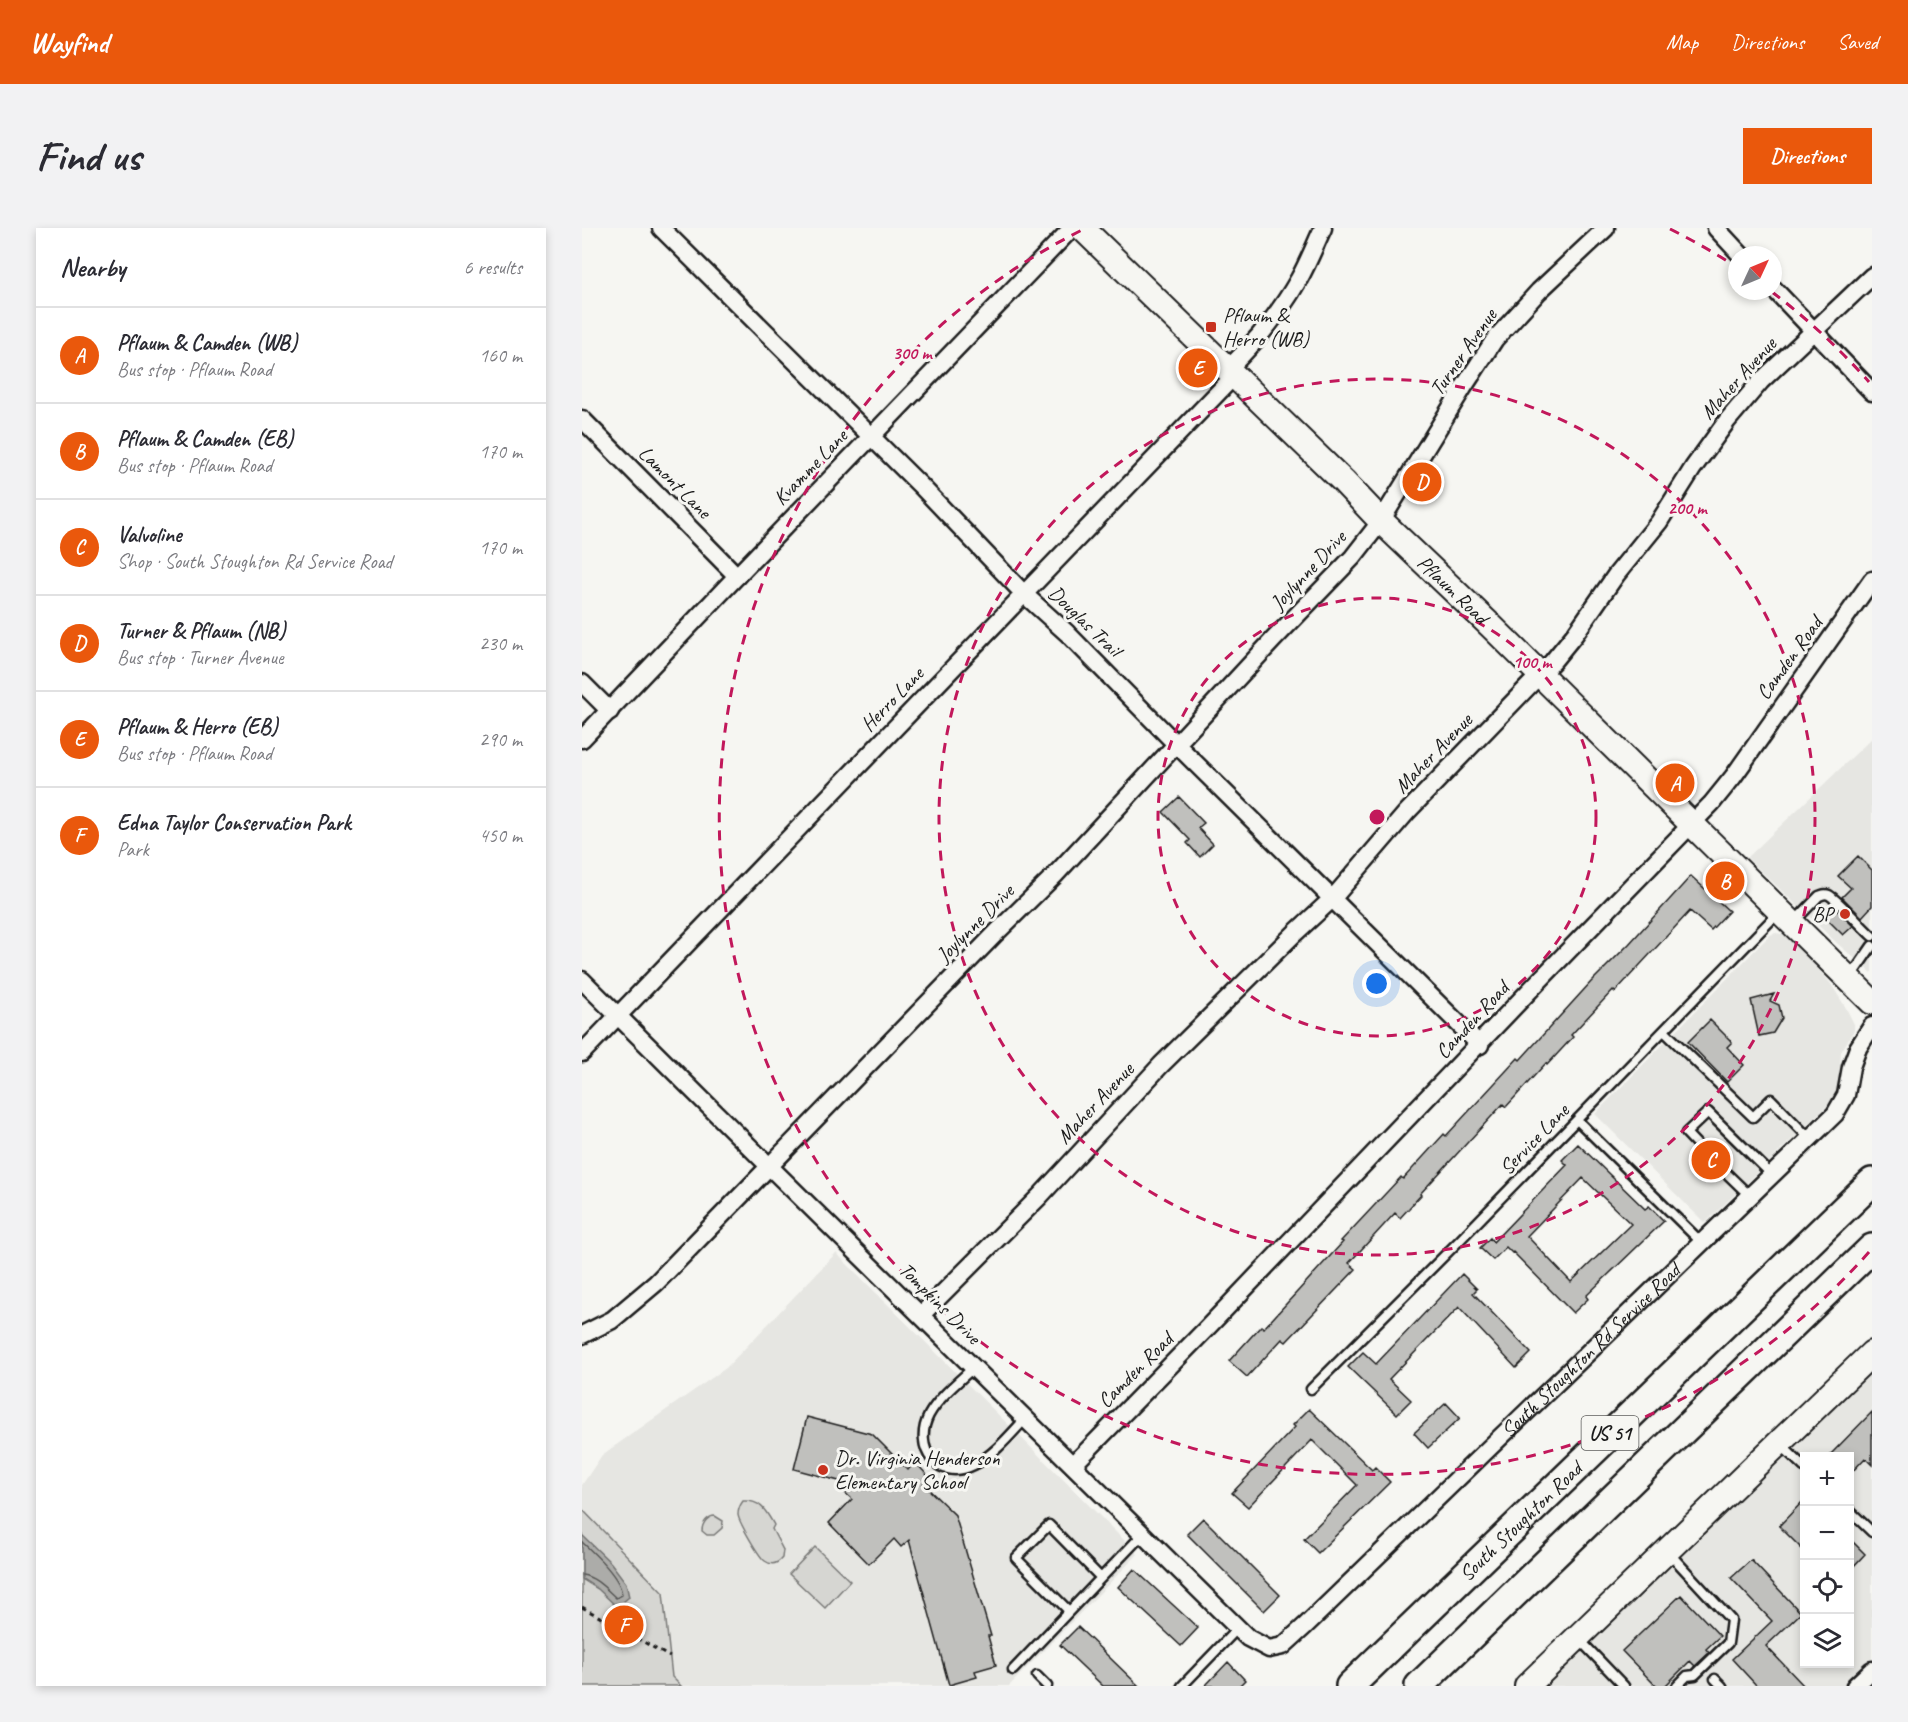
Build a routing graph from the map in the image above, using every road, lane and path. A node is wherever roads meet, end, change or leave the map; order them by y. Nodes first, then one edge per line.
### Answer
1 (660, 228) edge
2 (1072, 228) edge
3 (1082, 228) edge
4 (1323, 228) edge
5 (1606, 228) edge
6 (1716, 228) edge
7 (1733, 246) edge
8 (1872, 276) edge
9 (1782, 297) edge
10 (1814, 331) junction
11 (1231, 373) junction
12 (1872, 392) edge
13 (582, 419) edge
14 (870, 437) junction
15 (1381, 521) junction
16 (737, 576) junction
17 (1872, 580) edge
18 (1025, 595) junction
19 (1540, 674) junction
20 (582, 683) edge
21 (610, 711) junction
22 (582, 739) edge
23 (1176, 744) junction
24 (1693, 825) junction
25 (1333, 898) junction
26 (1786, 917) junction
27 (1872, 936) edge
28 (1872, 946) edge
29 (582, 980) edge
30 (1849, 980) junction
31 (1872, 1002) edge
32 (619, 1016) junction
33 (1872, 1026) edge
34 (1664, 1031) junction
35 (1479, 1045) junction
36 (582, 1053) edge
37 (1577, 1120) junction
38 (1810, 1139) junction
39 (1704, 1152) dead end
40 (770, 1167) junction
41 (1720, 1167) dead end
42 (1772, 1175) junction
43 (1872, 1182) edge
44 (1750, 1196) junction
45 (1872, 1234) edge
46 (1701, 1242) junction
47 (1872, 1248) edge
48 (1814, 1305) junction
49 (921, 1315) junction
50 (582, 1335) edge
51 (1872, 1353) edge
52 (974, 1367) junction
53 (1311, 1389) dead end
54 (1026, 1418) junction
55 (1779, 1443) junction
56 (1800, 1463) edge
57 (1073, 1465) junction
58 (1854, 1514) edge
59 (1872, 1532) edge
60 (1143, 1534) junction
61 (1667, 1550) junction
62 (1101, 1578) junction
63 (582, 1607) edge
64 (1069, 1611) junction
65 (1238, 1628) junction
66 (1577, 1637) junction
67 (1273, 1649) joint
68 (670, 1657) dead end
69 (1012, 1670) dead end
70 (1872, 1670) edge
71 (1037, 1676) dead end
72 (1715, 1679) dead end
73 (1047, 1686) edge
74 (1182, 1686) edge
75 (1350, 1686) edge
76 (1419, 1686) edge
77 (1527, 1686) edge
78 (1624, 1686) edge
79 (1677, 1686) edge
80 (1722, 1686) edge
81 (1855, 1686) edge

1 - 14 street, Douglas Trail
2 - 14 street, Kvamme Lane
3 - 11 street, Pflaum Road
4 - 11 street, Herro Lane
5 - 15 street, Turner Avenue
6 - 7 street
8 - 10 street, Maher Avenue
9 - 10 street
10 - 12 street
10 - 19 street, Maher Avenue
11 - 15 street, Pflaum Road
11 - 18 street, Herro Lane
13 - 16 street, Lamont Lane
14 - 16 street, Kvamme Lane
14 - 18 street, Douglas Trail
15 - 19 street, Pflaum Road
15 - 23 street, Joylynne Drive
16 - 21 street, Kvamme Lane
17 - 24 street, Camden Road
18 - 23 street, Douglas Trail
18 - 32 street, Herro Lane
19 - 24 street, Pflaum Road
19 - 25 street, Maher Avenue
20 - 21 street
21 - 22 street, Kvamme Lane
23 - 25 street, Douglas Trail
23 - 40 street, Joylynne Drive
24 - 26 street, Pflaum Road
24 - 35 street, Camden Road
25 - 35 street, Douglas Trail
25 - 49 street, Maher Avenue
26 - 27 lane, Service Lane
26 - 30 street, Pflaum Road
26 - 34 lane, Service Lane
28 - 30 lane
29 - 32 street, Tompkins Drive
30 - 31 street, Pflaum Road
32 - 36 street, Herro Lane
32 - 40 street, Tompkins Drive
33 - 38 street, South Stoughton Rd Service Road
34 - 37 lane, Service Lane
34 - 38 lane
35 - 57 street, Camden Road
37 - 46 lane
37 - 53 lane, Service Lane
38 - 42 street, South Stoughton Rd Service Road
39 - 42 lane
40 - 49 street, Tompkins Drive
40 - 50 street, Joylynne Drive
41 - 44 lane
42 - 44 street, South Stoughton Rd Service Road
43 - 75 main road, South Stoughton Road / US 51
44 - 46 street, South Stoughton Rd Service Road
45 - 48 main road
46 - 67 street, South Stoughton Rd Service Road
47 - 48 main road, US 51
48 - 76 main road, US 51
49 - 52 street, Tompkins Drive
51 - 55 street
52 - 54 street, Tompkins Drive
52 - 54 lane
54 - 57 street, Tompkins Drive
55 - 56 lane
55 - 61 street
57 - 60 street, Tompkins Drive
58 - 59 lane
60 - 62 lane
60 - 65 street, Tompkins Drive
61 - 66 street
61 - 79 lane
62 - 64 lane
62 - 64 lane
63 - 68 path
64 - 69 lane
65 - 67 street, Tompkins Drive
65 - 74 lane
66 - 77 street
66 - 78 lane
70 - 81 street
71 - 73 lane
72 - 80 lane

